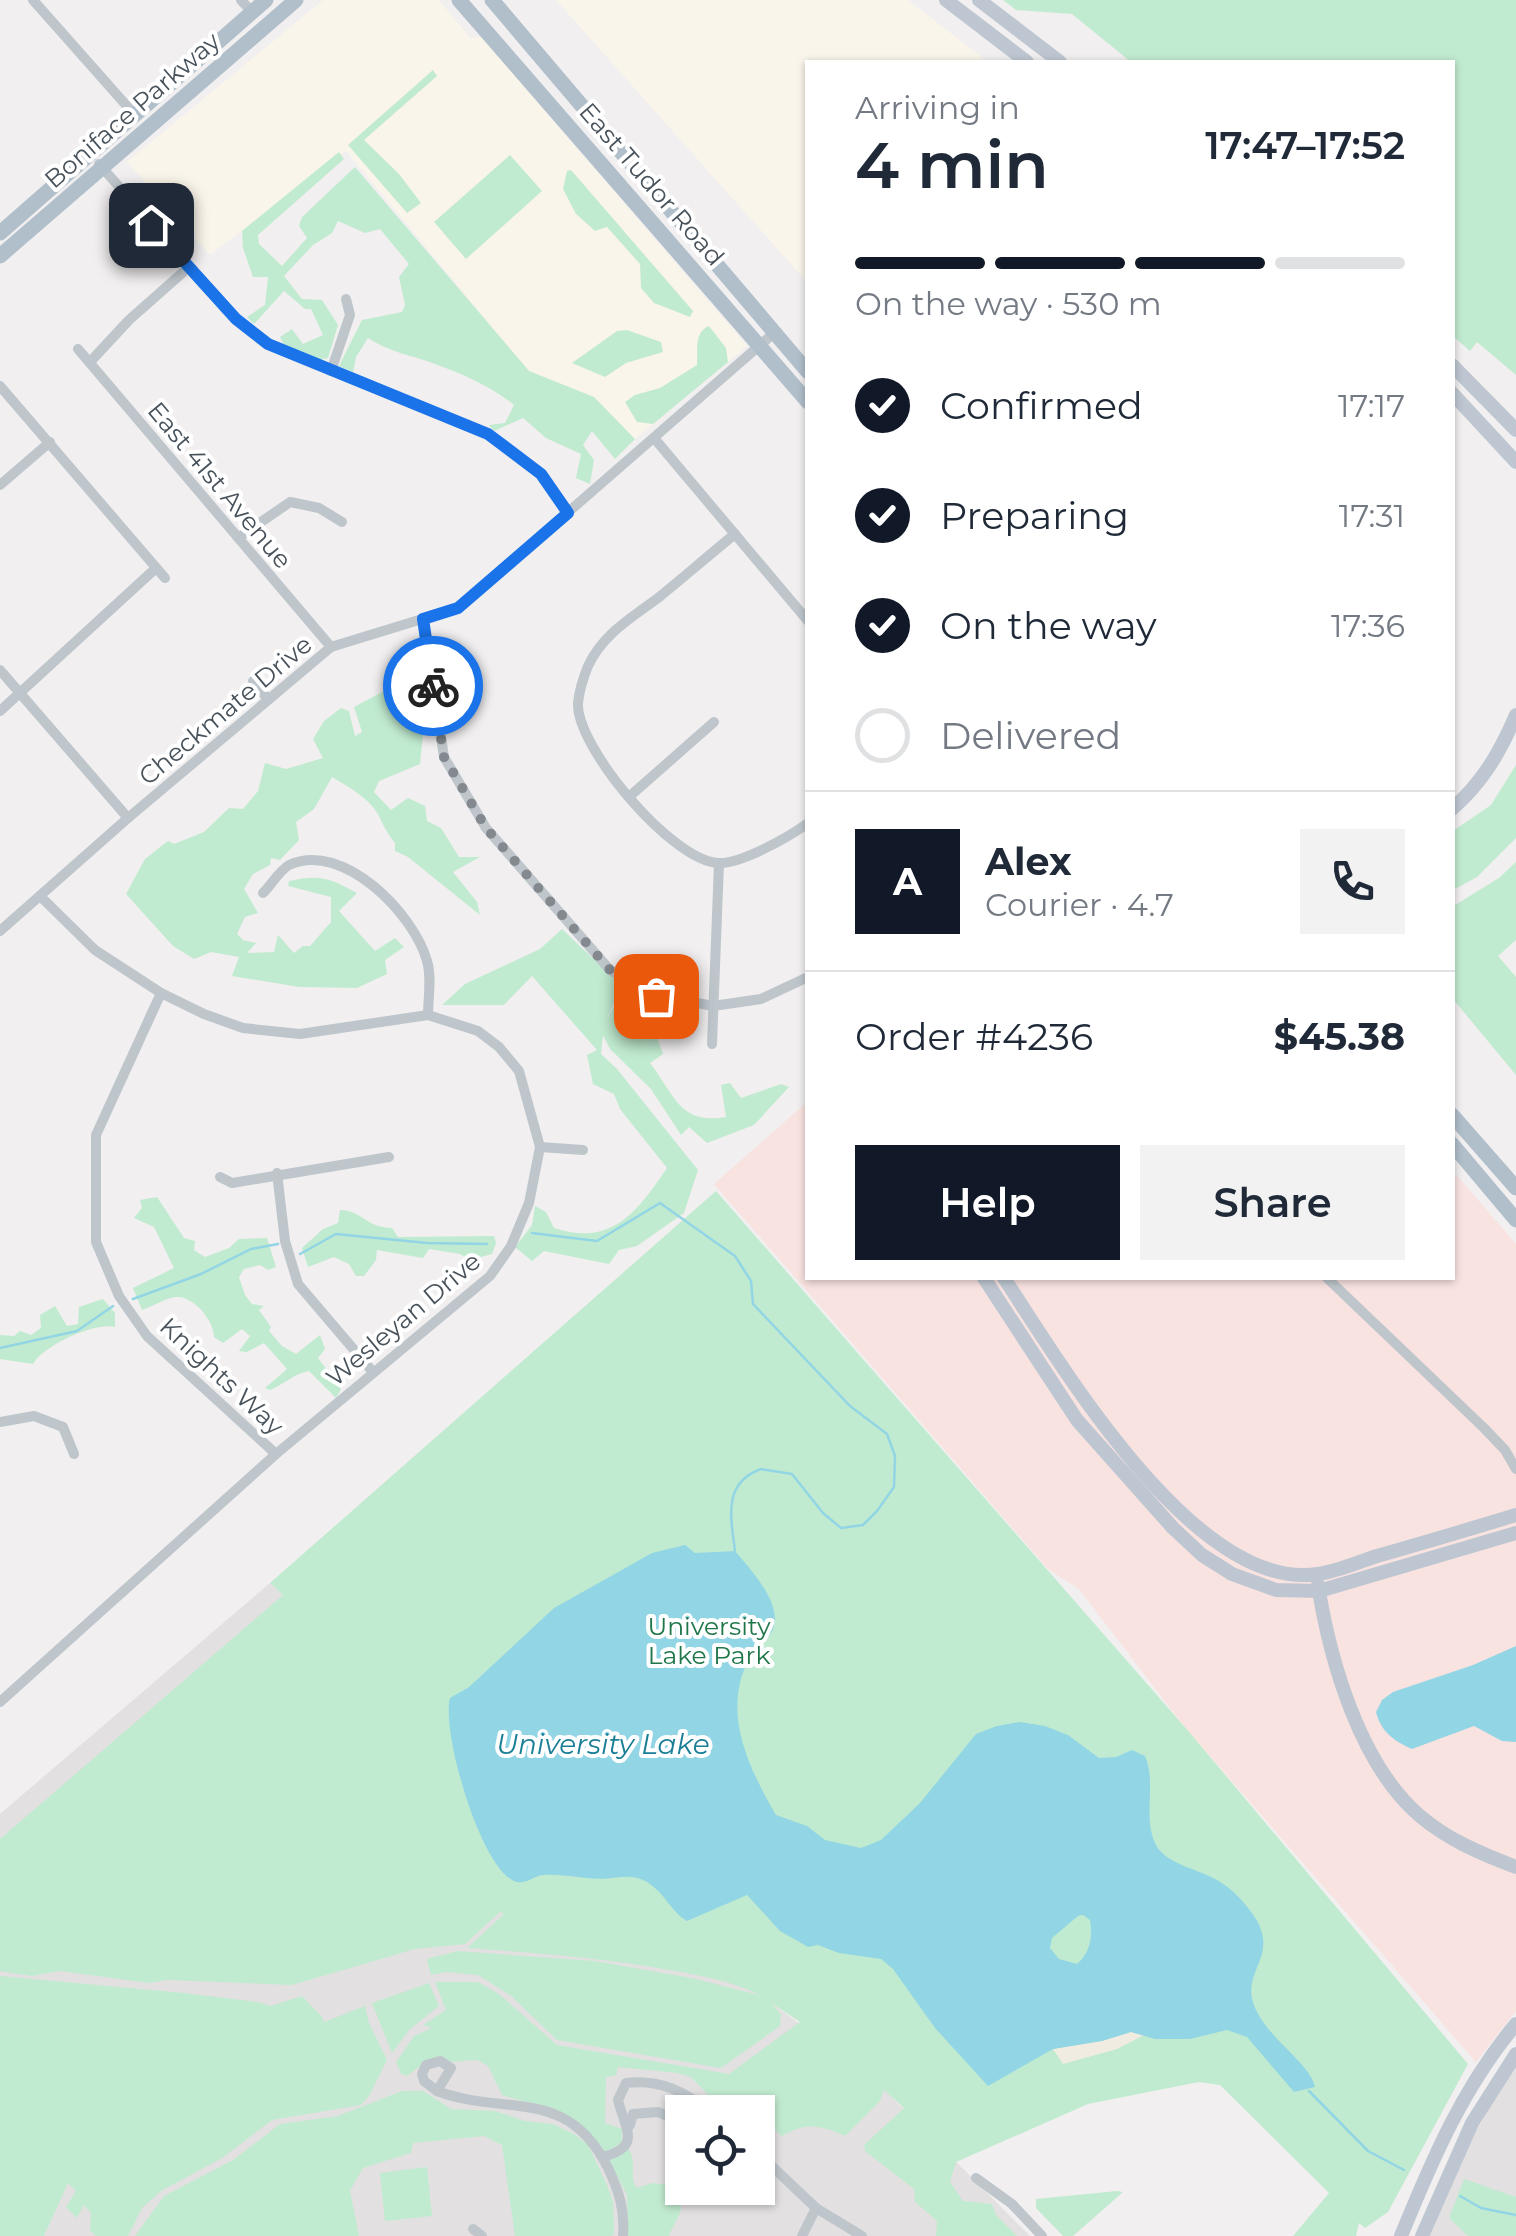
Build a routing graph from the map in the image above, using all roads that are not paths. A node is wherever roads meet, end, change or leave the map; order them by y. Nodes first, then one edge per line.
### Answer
1 (33, 0) edge
2 (266, 0) edge
3 (296, 0) edge
4 (458, 0) edge
5 (492, 0) edge
6 (946, 0) edge
7 (979, 0) edge
8 (247, 6) edge
9 (1025, 60) edge
10 (1057, 60) edge
11 (134, 114) junction
12 (90, 153) junction
13 (103, 168) junction
14 (0, 233) edge
15 (0, 256) edge
16 (190, 267) junction
17 (346, 299) dead end
18 (774, 333) junction
19 (759, 346) junction
20 (78, 349) dead end
21 (90, 362) junction
22 (1455, 368) edge
23 (805, 369) edge
24 (331, 371) junction
25 (0, 386) edge
26 (1458, 398) edge
27 (805, 399) edge
28 (1516, 433) edge
29 (654, 438) junction
30 (50, 442) junction
31 (1516, 462) edge
32 (0, 485) edge
33 (568, 513) junction
34 (342, 522) dead end
35 (735, 534) junction
36 (238, 538) junction
37 (156, 568) junction
38 (165, 578) dead end
39 (805, 617) edge
40 (423, 619) junction
41 (331, 647) junction
42 (0, 670) edge
43 (252, 681) dead end
44 (20, 694) junction
45 (267, 698) junction
46 (0, 711) edge
47 (1516, 715) edge
48 (714, 722) dead end
49 (630, 796) junction
50 (1455, 806) edge
51 (128, 818) junction
52 (805, 825) edge
53 (719, 863) junction
54 (264, 893) dead end
55 (40, 896) junction
56 (0, 931) edge
57 (805, 978) edge
58 (161, 993) junction
59 (713, 1006) junction
60 (428, 1015) junction
61 (712, 1044) dead end
62 (1455, 1118) edge
63 (540, 1147) junction
64 (1455, 1148) edge
65 (583, 1150) dead end
66 (389, 1157) dead end
67 (278, 1173) junction
68 (220, 1177) dead end
69 (1516, 1188) edge
70 (1516, 1220) edge
71 (985, 1280) edge
72 (1005, 1280) edge
73 (1328, 1280) edge
74 (373, 1372) junction
75 (0, 1422) edge
76 (74, 1454) dead end
77 (276, 1454) junction
78 (1516, 1469) edge
79 (1516, 1515) edge
80 (1516, 1533) edge
81 (1317, 1574) junction
82 (1319, 1591) junction
83 (0, 1702) edge
84 (1516, 1867) edge
85 (1516, 2024) edge
86 (1516, 2054) edge
87 (437, 2091) dead end
88 (689, 2095) edge
89 (665, 2117) edge
90 (630, 2125) junction
91 (602, 2157) junction
92 (775, 2169) edge
93 (976, 2178) dead end
94 (816, 2208) junction
95 (623, 2236) edge
96 (802, 2236) edge
97 (862, 2236) edge
98 (1042, 2236) edge
99 (1401, 2236) edge
100 (1422, 2236) edge

1 - 11 street
2 - 8 main road, Boniface Parkway
3 - 13 main road, Boniface Parkway
4 - 19 main road, East Tudor Road
5 - 18 main road, East Tudor Road
6 - 9 street
7 - 10 street
8 - 11 main road, Boniface Parkway
11 - 12 main road, Boniface Parkway
12 - 13 street
12 - 14 main road, Boniface Parkway
13 - 15 main road, Boniface Parkway
13 - 16 street
16 - 21 street
16 - 24 street
17 - 24 street
18 - 19 street, Checkmate Drive
18 - 23 main road, East Tudor Road
19 - 27 main road, East Tudor Road
19 - 29 street, Checkmate Drive
20 - 21 street, East 41st Avenue
21 - 36 street, East 41st Avenue
22 - 28 street
24 - 33 street
25 - 30 street
26 - 28 street
26 - 31 street
29 - 33 street, Checkmate Drive
29 - 35 street
30 - 32 street
30 - 37 street
33 - 40 street, Checkmate Drive
34 - 36 street
35 - 39 street
35 - 49 street
36 - 41 street, East 41st Avenue
37 - 38 street
37 - 44 street
40 - 41 street, Checkmate Drive
40 - 59 street
41 - 45 street, Checkmate Drive
42 - 44 street
43 - 45 street
44 - 46 street
44 - 51 street
45 - 51 street, Checkmate Drive
47 - 50 street
48 - 49 street
49 - 53 street
51 - 55 street, Checkmate Drive
52 - 53 street
53 - 59 street
54 - 60 street
55 - 56 street, Checkmate Drive
55 - 58 street, Wesleyan Drive
57 - 59 street
58 - 60 street, Wesleyan Drive
58 - 77 street, Knights Way
59 - 61 street
60 - 63 street, Wesleyan Drive
62 - 69 main road
63 - 65 street
63 - 74 street, Wesleyan Drive
64 - 70 main road
66 - 67 street
67 - 68 street
67 - 74 street
71 - 82 street
72 - 81 street
73 - 78 street
74 - 77 street, Wesleyan Drive
75 - 76 street
77 - 83 street, Wesleyan Drive
79 - 81 street
80 - 82 street
81 - 82 street
82 - 84 street
85 - 99 street
86 - 100 street
87 - 91 street
88 - 90 street
89 - 90 street
90 - 91 street
91 - 95 street
92 - 94 street
93 - 98 street
94 - 96 street
94 - 97 street

